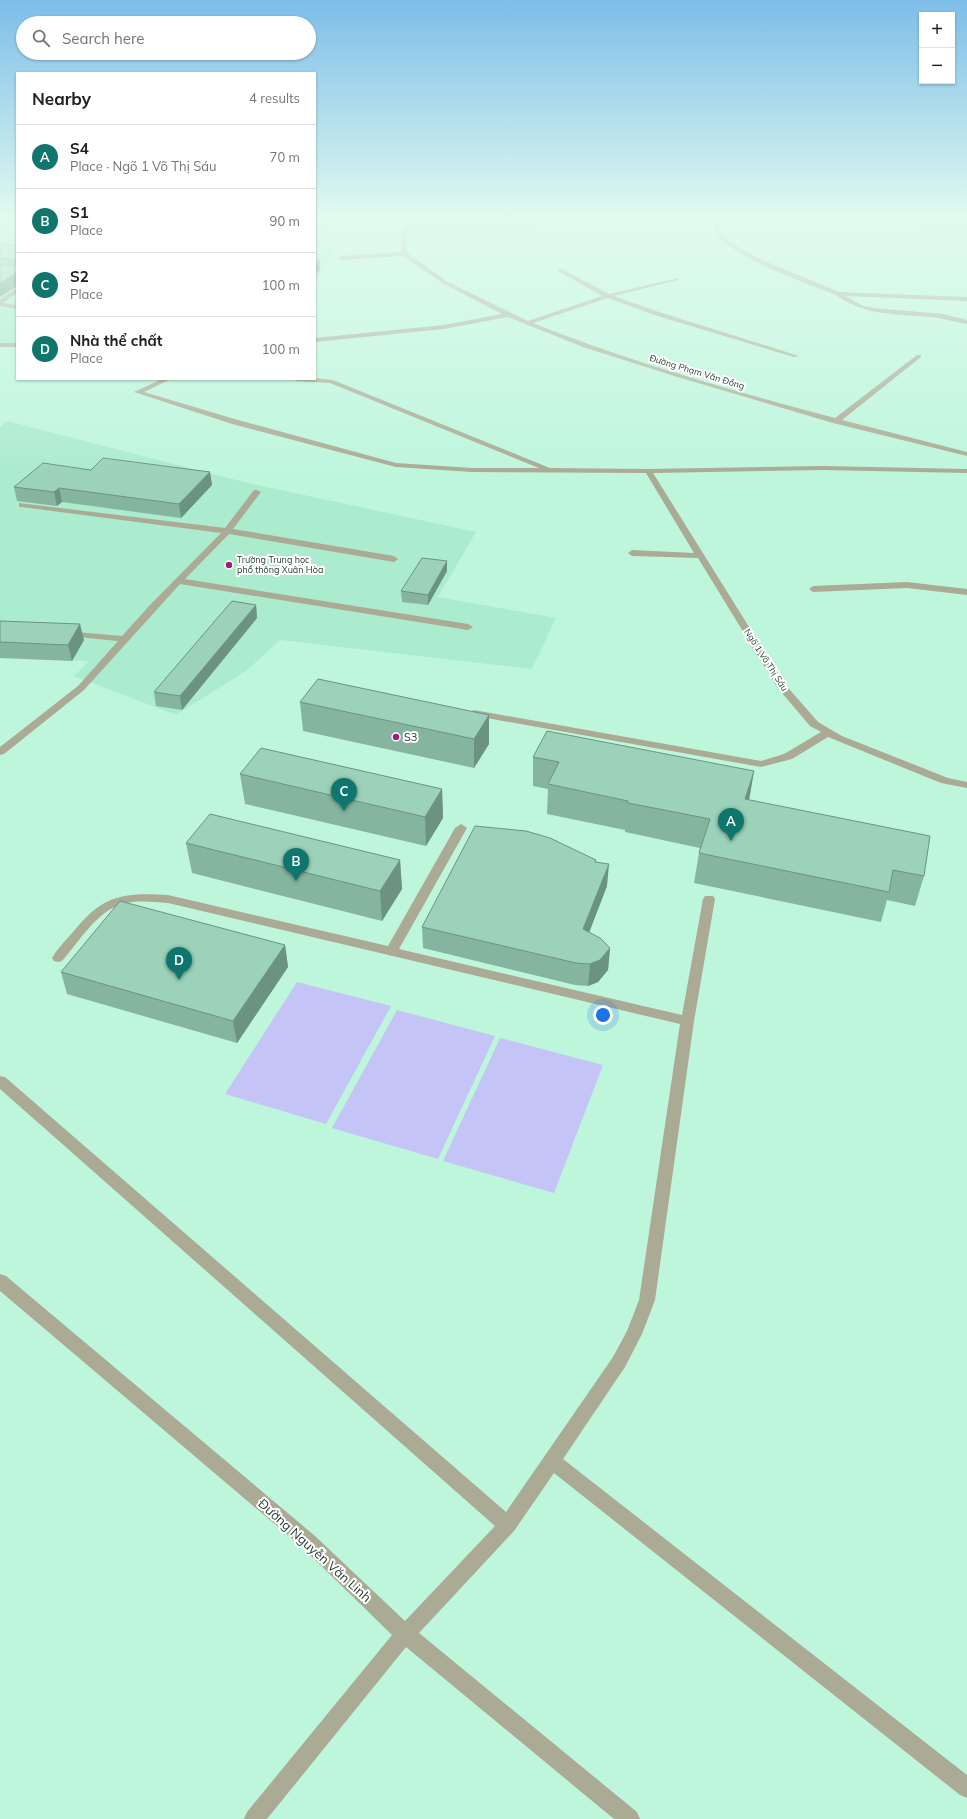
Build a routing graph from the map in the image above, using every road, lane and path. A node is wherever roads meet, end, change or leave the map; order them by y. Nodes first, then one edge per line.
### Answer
1 (581, 305) edge
2 (633, 305) edge
3 (857, 305) edge
4 (490, 306) joint
5 (509, 315) junction
6 (490, 319) junction
7 (967, 322) edge
8 (527, 323) junction
9 (316, 340) edge
10 (0, 345) edge
11 (16, 345) edge
12 (796, 356) dead end
13 (919, 356) dead end
14 (166, 380) edge
15 (313, 380) edge
16 (836, 421) junction
17 (967, 454) edge
18 (553, 470) junction
19 (648, 471) junction
20 (967, 471) edge
21 (257, 492) dead end
22 (22, 505) edge
23 (227, 531) junction
24 (632, 553) dead end
25 (701, 556) junction
26 (394, 559) dead end
27 (178, 581) junction
28 (813, 589) dead end
29 (967, 592) edge
30 (468, 627) dead end
31 (54, 631) edge
32 (124, 639) junction
33 (461, 710) edge
34 (828, 732) junction
35 (0, 752) edge
36 (967, 785) edge
37 (461, 828) dead end
38 (709, 899) dead end
39 (390, 952) junction
40 (58, 958) dead end
41 (686, 1021) junction
42 (0, 1081) edge
43 (0, 1281) edge
44 (552, 1461) junction
45 (508, 1525) junction
46 (405, 1634) junction
47 (967, 1788) edge
48 (254, 1819) edge
49 (630, 1819) edge

1 - 8 street
2 - 12 street
3 - 7 street
4 - 5 street, Đường Phạm Văn Đồng
4 - 6 street
5 - 6 street
5 - 8 street, Đường Phạm Văn Đồng
6 - 9 street
8 - 16 street, Đường Phạm Văn Đồng
10 - 11 street
13 - 16 street
14 - 18 street
15 - 18 street
16 - 17 street, Đường Phạm Văn Đồng
18 - 19 street
19 - 20 street
19 - 25 street, Ngõ 1 Võ Thị Sáu
21 - 23 street
22 - 23 street
23 - 26 street
23 - 27 street
24 - 25 street
25 - 34 street, Ngõ 1 Võ Thị Sáu
27 - 30 street
27 - 32 street
28 - 29 street
31 - 32 street
32 - 35 street
33 - 34 street
34 - 36 street, Ngõ 1 Võ Thị Sáu
37 - 39 street
38 - 41 street
39 - 40 street
39 - 41 street
41 - 44 street
42 - 45 street
43 - 46 street, Đường Nguyễn Văn Linh
44 - 45 street
44 - 47 street
45 - 46 street
46 - 48 street
46 - 49 street, Đường Nguyễn Văn Linh

